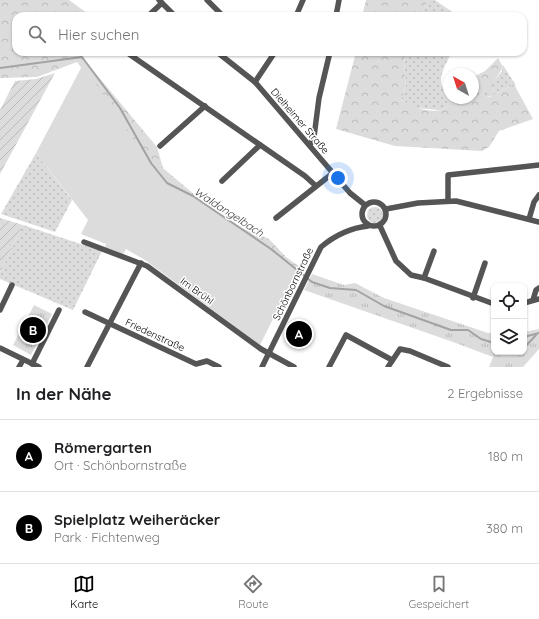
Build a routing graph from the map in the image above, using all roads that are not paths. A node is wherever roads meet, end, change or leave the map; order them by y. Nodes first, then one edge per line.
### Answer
1 (207, 0) edge
2 (303, 0) edge
3 (339, 0) edge
4 (160, 2) edge
5 (151, 12) edge
6 (171, 12) edge
7 (219, 12) edge
8 (298, 12) edge
9 (337, 12) edge
10 (132, 56) edge
11 (222, 56) edge
12 (272, 56) edge
13 (329, 56) edge
14 (255, 82) junction
15 (205, 106) junction
16 (260, 145) junction
17 (310, 145) junction
18 (160, 146) dead end
19 (539, 165) edge
20 (333, 173) junction
21 (222, 181) dead end
22 (316, 186) junction
23 (539, 195) edge
24 (448, 200) junction
25 (366, 205) junction
26 (386, 209) junction
27 (276, 218) dead end
28 (362, 218) junction
29 (529, 219) junction
30 (539, 222) edge
31 (368, 226) junction
32 (380, 226) junction
33 (358, 227) junction
34 (84, 242) dead end
35 (434, 251) dead end
36 (141, 263) junction
37 (485, 263) dead end
38 (424, 278) junction
39 (12, 285) dead end
40 (539, 288) edge
41 (473, 298) junction
42 (536, 300) edge
43 (491, 303) edge
44 (0, 310) edge
45 (59, 310) dead end
46 (85, 312) dead end
47 (109, 324) junction
48 (0, 348) edge
49 (268, 353) junction
50 (23, 360) junction
51 (392, 360) junction
52 (32, 364) junction
53 (201, 365) edge
54 (19, 367) edge
55 (39, 367) edge
56 (88, 367) edge
57 (218, 367) edge
58 (262, 367) edge
59 (294, 367) edge
60 (329, 367) edge
61 (388, 367) edge
62 (448, 367) edge

1 - 7 street
2 - 8 street
3 - 9 street
4 - 5 street
4 - 6 street
10 - 15 street
11 - 14 street, Dielheimer Straße
12 - 14 street
13 - 17 street
14 - 17 street, Dielheimer Straße
15 - 16 street
15 - 18 street
16 - 21 street
16 - 22 street
17 - 20 street, Dielheimer Straße
19 - 24 street
20 - 22 street
20 - 25 street, Dielheimer Straße
22 - 27 street
23 - 29 street
24 - 26 street
24 - 29 street
25 - 26 street
25 - 28 street
26 - 32 street
28 - 31 street
28 - 33 street
29 - 30 street
31 - 32 street
31 - 33 street, Schönbornstraße
32 - 38 street
33 - 49 street, Schönbornstraße
34 - 36 street, Im Brühl
35 - 38 street
36 - 47 street
36 - 49 street, Im Brühl
37 - 41 street
38 - 41 street
39 - 44 street
40 - 42 street
41 - 43 street
45 - 52 street
46 - 47 street, Friedenstraße
47 - 53 street, Friedenstraße
47 - 56 street
48 - 50 street
49 - 58 street, Schönbornstraße
49 - 59 street, Im Brühl
50 - 52 street
50 - 54 street
51 - 60 street
51 - 61 street
51 - 62 street
52 - 55 street
53 - 57 street, Friedenstraße

